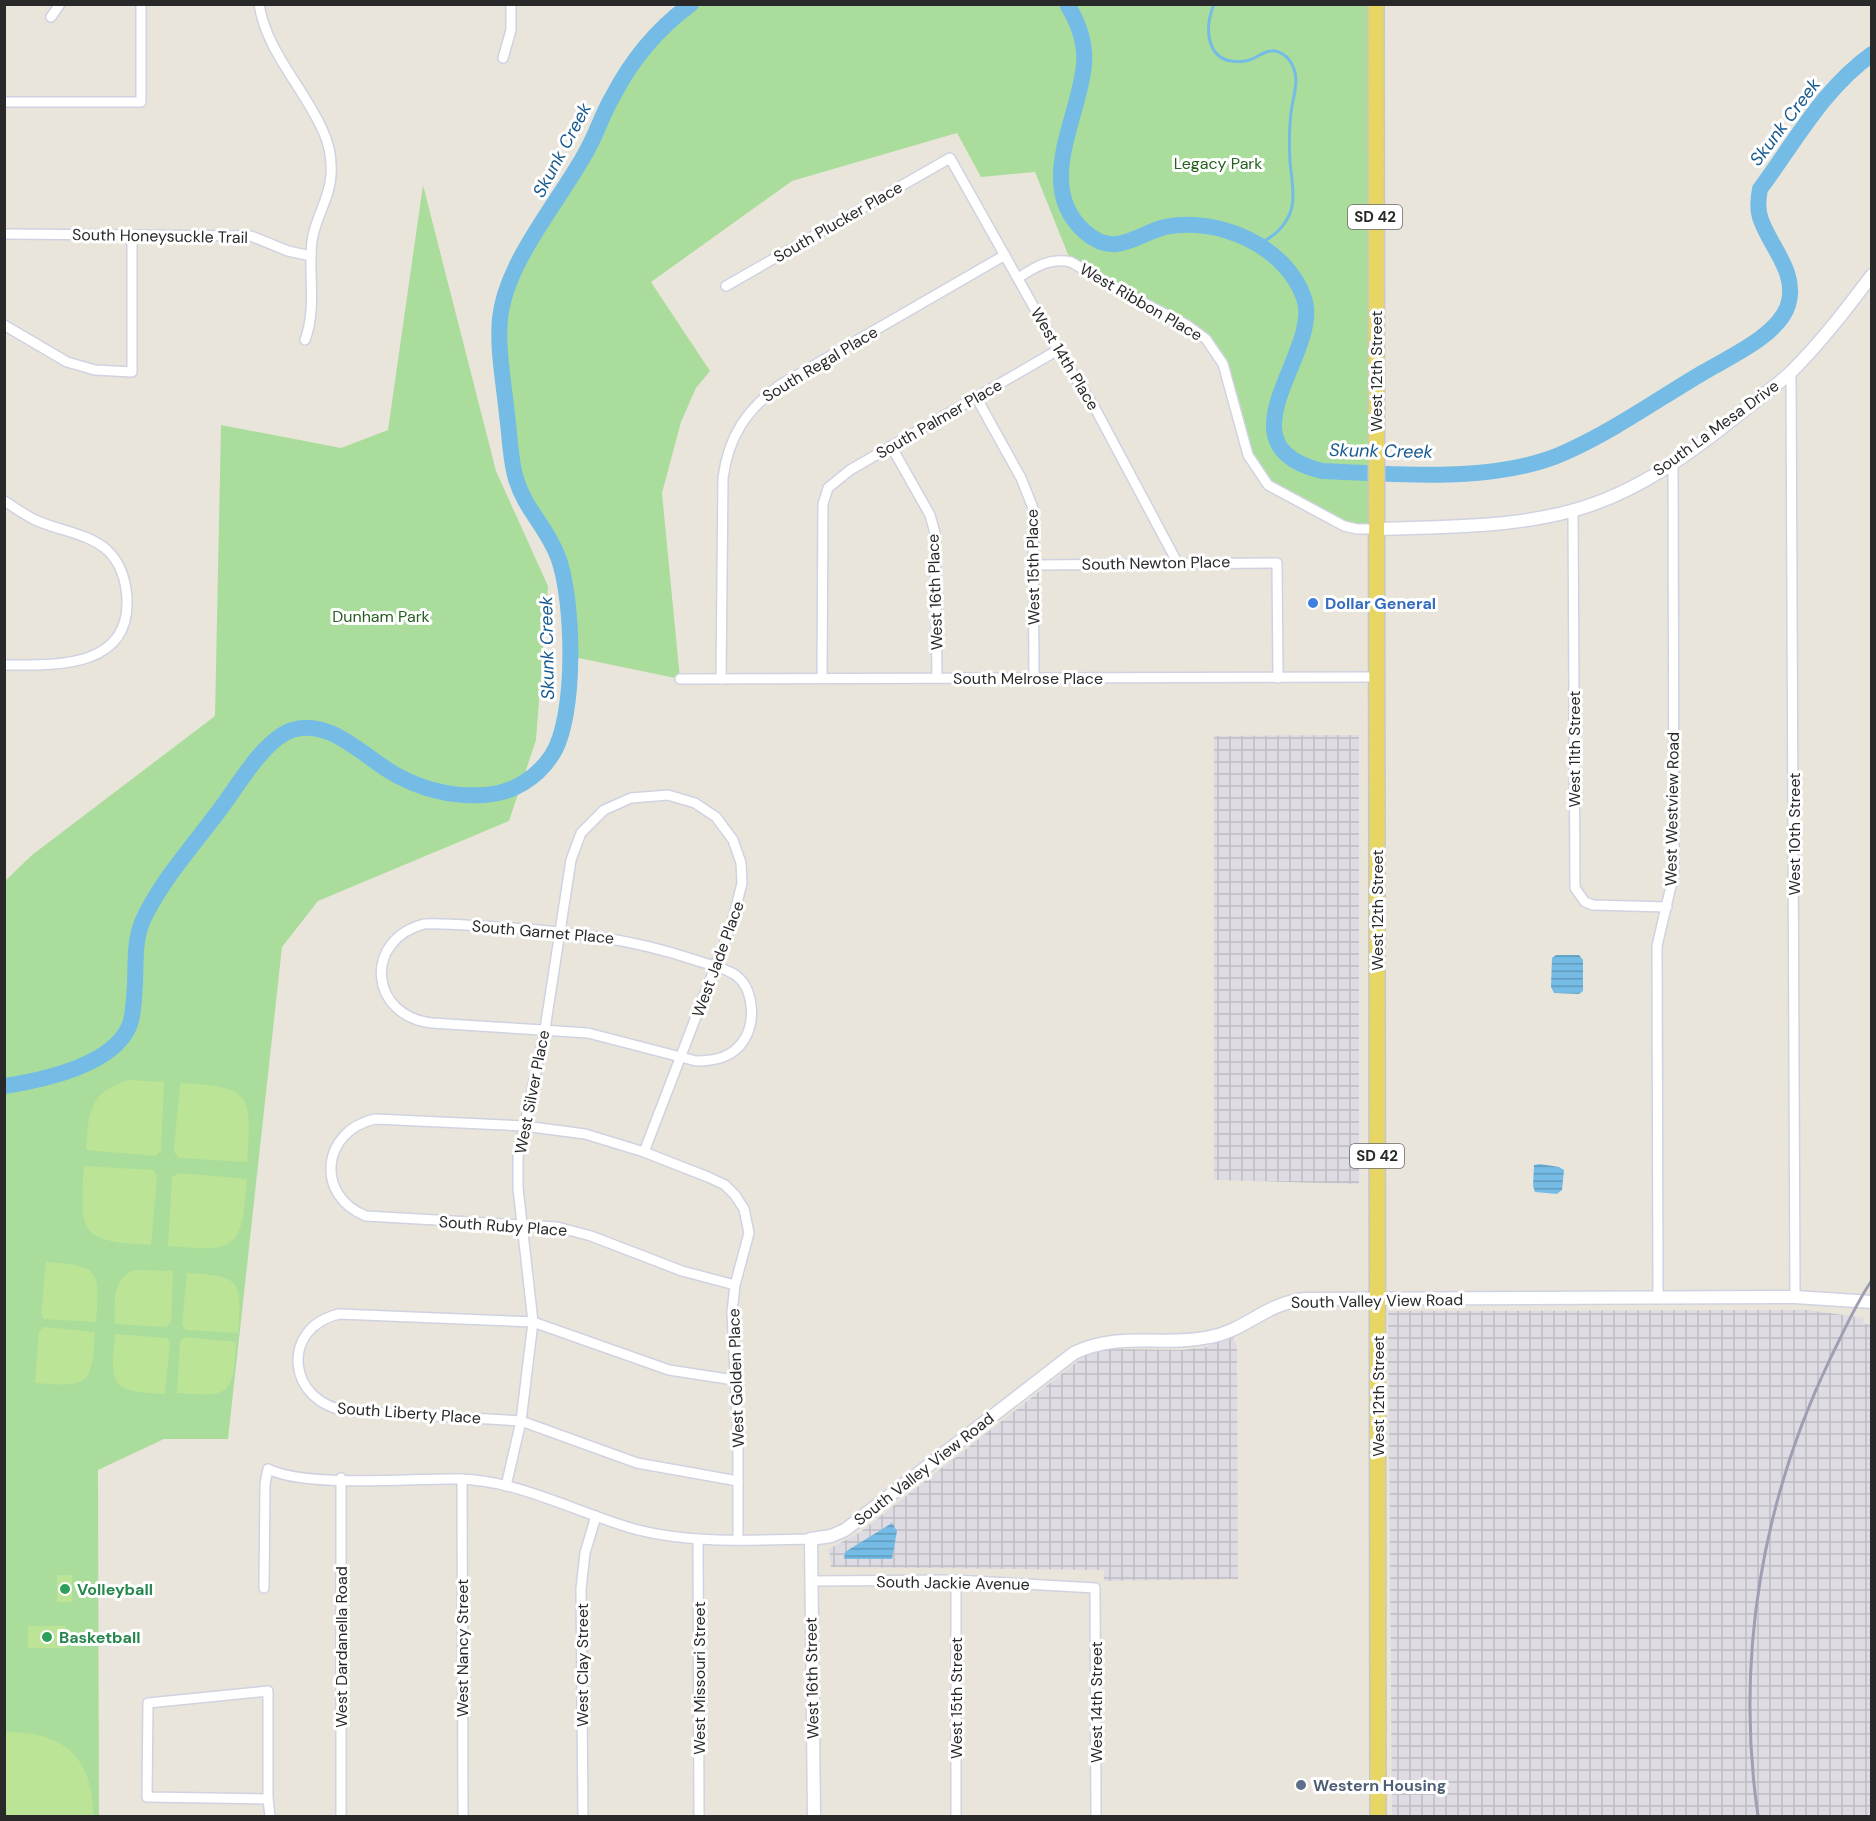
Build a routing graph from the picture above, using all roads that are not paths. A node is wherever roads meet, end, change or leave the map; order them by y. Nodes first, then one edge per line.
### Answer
1 (60, 4) edge
2 (141, 4) edge
3 (259, 4) edge
4 (511, 4) edge
5 (1376, 4) edge
6 (51, 17) dead end
7 (503, 58) dead end
8 (4, 102) edge
9 (950, 158) joint
10 (4, 234) edge
11 (132, 234) junction
12 (1005, 255) junction
13 (311, 256) junction
14 (1872, 275) edge
15 (1018, 278) junction
16 (726, 286) dead end
17 (4, 325) edge
18 (305, 340) dead end
19 (1058, 350) junction
20 (1791, 372) junction
21 (976, 397) junction
22 (891, 446) junction
23 (1673, 463) junction
24 (4, 501) edge
25 (1573, 511) junction
26 (1376, 529) junction
27 (1177, 562) junction
28 (1035, 565) junction
29 (4, 664) edge
30 (1376, 677) junction
31 (822, 678) junction
32 (937, 678) junction
33 (1278, 678) junction
34 (721, 679) junction
35 (1034, 679) junction
36 (680, 680) dead end
37 (668, 795) joint
38 (1667, 907) junction
39 (559, 931) junction
40 (715, 966) junction
41 (545, 1029) junction
42 (681, 1059) junction
43 (524, 1126) junction
44 (644, 1152) junction
45 (522, 1224) junction
46 (735, 1285) junction
47 (1795, 1297) junction
48 (1658, 1298) junction
49 (1378, 1300) junction
50 (1872, 1302) edge
51 (533, 1322) junction
52 (734, 1380) junction
53 (521, 1421) junction
54 (341, 1478) junction
55 (462, 1479) junction
56 (738, 1480) junction
57 (506, 1486) junction
58 (596, 1516) junction
59 (698, 1539) junction
60 (811, 1539) junction
61 (738, 1540) junction
62 (956, 1580) junction
63 (811, 1581) junction
64 (264, 1588) dead end
65 (1095, 1588) joint
66 (268, 1799) junction
67 (270, 1816) edge
68 (341, 1816) edge
69 (463, 1816) edge
70 (583, 1816) edge
71 (699, 1816) edge
72 (813, 1816) edge
73 (956, 1816) edge
74 (1096, 1816) edge
75 (1377, 1816) edge

1 - 6 street
2 - 8 street
3 - 13 street
4 - 7 street
5 - 26 main road, West 12th Street / SD 42
9 - 12 street, West 14th Place
9 - 16 street, South Plucker Place
10 - 11 street, South Honeysuckle Trail
11 - 13 street, South Honeysuckle Trail
11 - 17 street
12 - 15 street, West 14th Place
12 - 34 street, South Regal Place
13 - 18 street
14 - 20 street, South La Mesa Drive
15 - 19 street, West 14th Place
15 - 26 street, West Ribbon Place
19 - 21 street, South Palmer Place
19 - 27 street, West 14th Place
20 - 23 street, South La Mesa Drive
20 - 47 street, West 10th Street
21 - 22 street, South Palmer Place
21 - 28 street, West 15th Place
22 - 31 street, South Palmer Place
22 - 32 street, West 16th Place
23 - 25 street, South La Mesa Drive
23 - 38 street, West Westview Road
24 - 29 street
25 - 26 street, South La Mesa Drive
25 - 38 street, West 11th Street
26 - 30 main road, West 12th Street / SD 42
27 - 28 street, South Newton Place
27 - 33 street, South Newton Place
28 - 35 street, West 15th Place
30 - 33 street, South Melrose Place
30 - 49 main road, West 12th Street / SD 42
31 - 32 street, South Melrose Place
31 - 34 street, South Melrose Place
32 - 35 street, South Melrose Place
33 - 35 street, South Melrose Place
34 - 36 street, South Melrose Place
37 - 39 street, West Silver Place
37 - 40 street, West Jade Place
38 - 48 street, West Westview Road
39 - 40 street, South Garnet Place
39 - 41 street, West Silver Place
39 - 41 street, South Garnet Place
40 - 42 street, West Jade Place
40 - 42 street, South Garnet Place
41 - 42 street
41 - 43 street, West Silver Place
42 - 44 street, West Jade Place
43 - 44 street
43 - 45 street, West Silver Place
43 - 45 street, South Ruby Place
44 - 46 street, West Golden Place
45 - 46 street, South Ruby Place
45 - 51 street, West Silver Place
46 - 52 street, West Golden Place
47 - 48 street, South Valley View Road
47 - 50 street, South Valley View Road
48 - 49 street, South Valley View Road
49 - 60 street, South Valley View Road
49 - 75 main road, West 12th Street / SD 42
51 - 52 street, South Liberty Place
51 - 53 street, West Silver Place
51 - 53 street, South Liberty Place
52 - 56 street, West Golden Place
53 - 56 street, South Liberty Place
53 - 57 street, West Silver Place
54 - 55 street
54 - 64 street
54 - 68 street, West Dardanella Road
55 - 57 street
55 - 69 street, West Nancy Street
56 - 61 street, West Golden Place
57 - 58 street
58 - 59 street
58 - 70 street, West Clay Street
59 - 61 street
59 - 71 street, West Missouri Street
60 - 61 street
60 - 63 street, West 16th Street
62 - 63 street, South Jackie Avenue
62 - 65 street, South Jackie Avenue
62 - 73 street, West 15th Street
63 - 72 street, West 16th Street
65 - 74 street, West 14th Street
66 - 66 street
66 - 67 street

